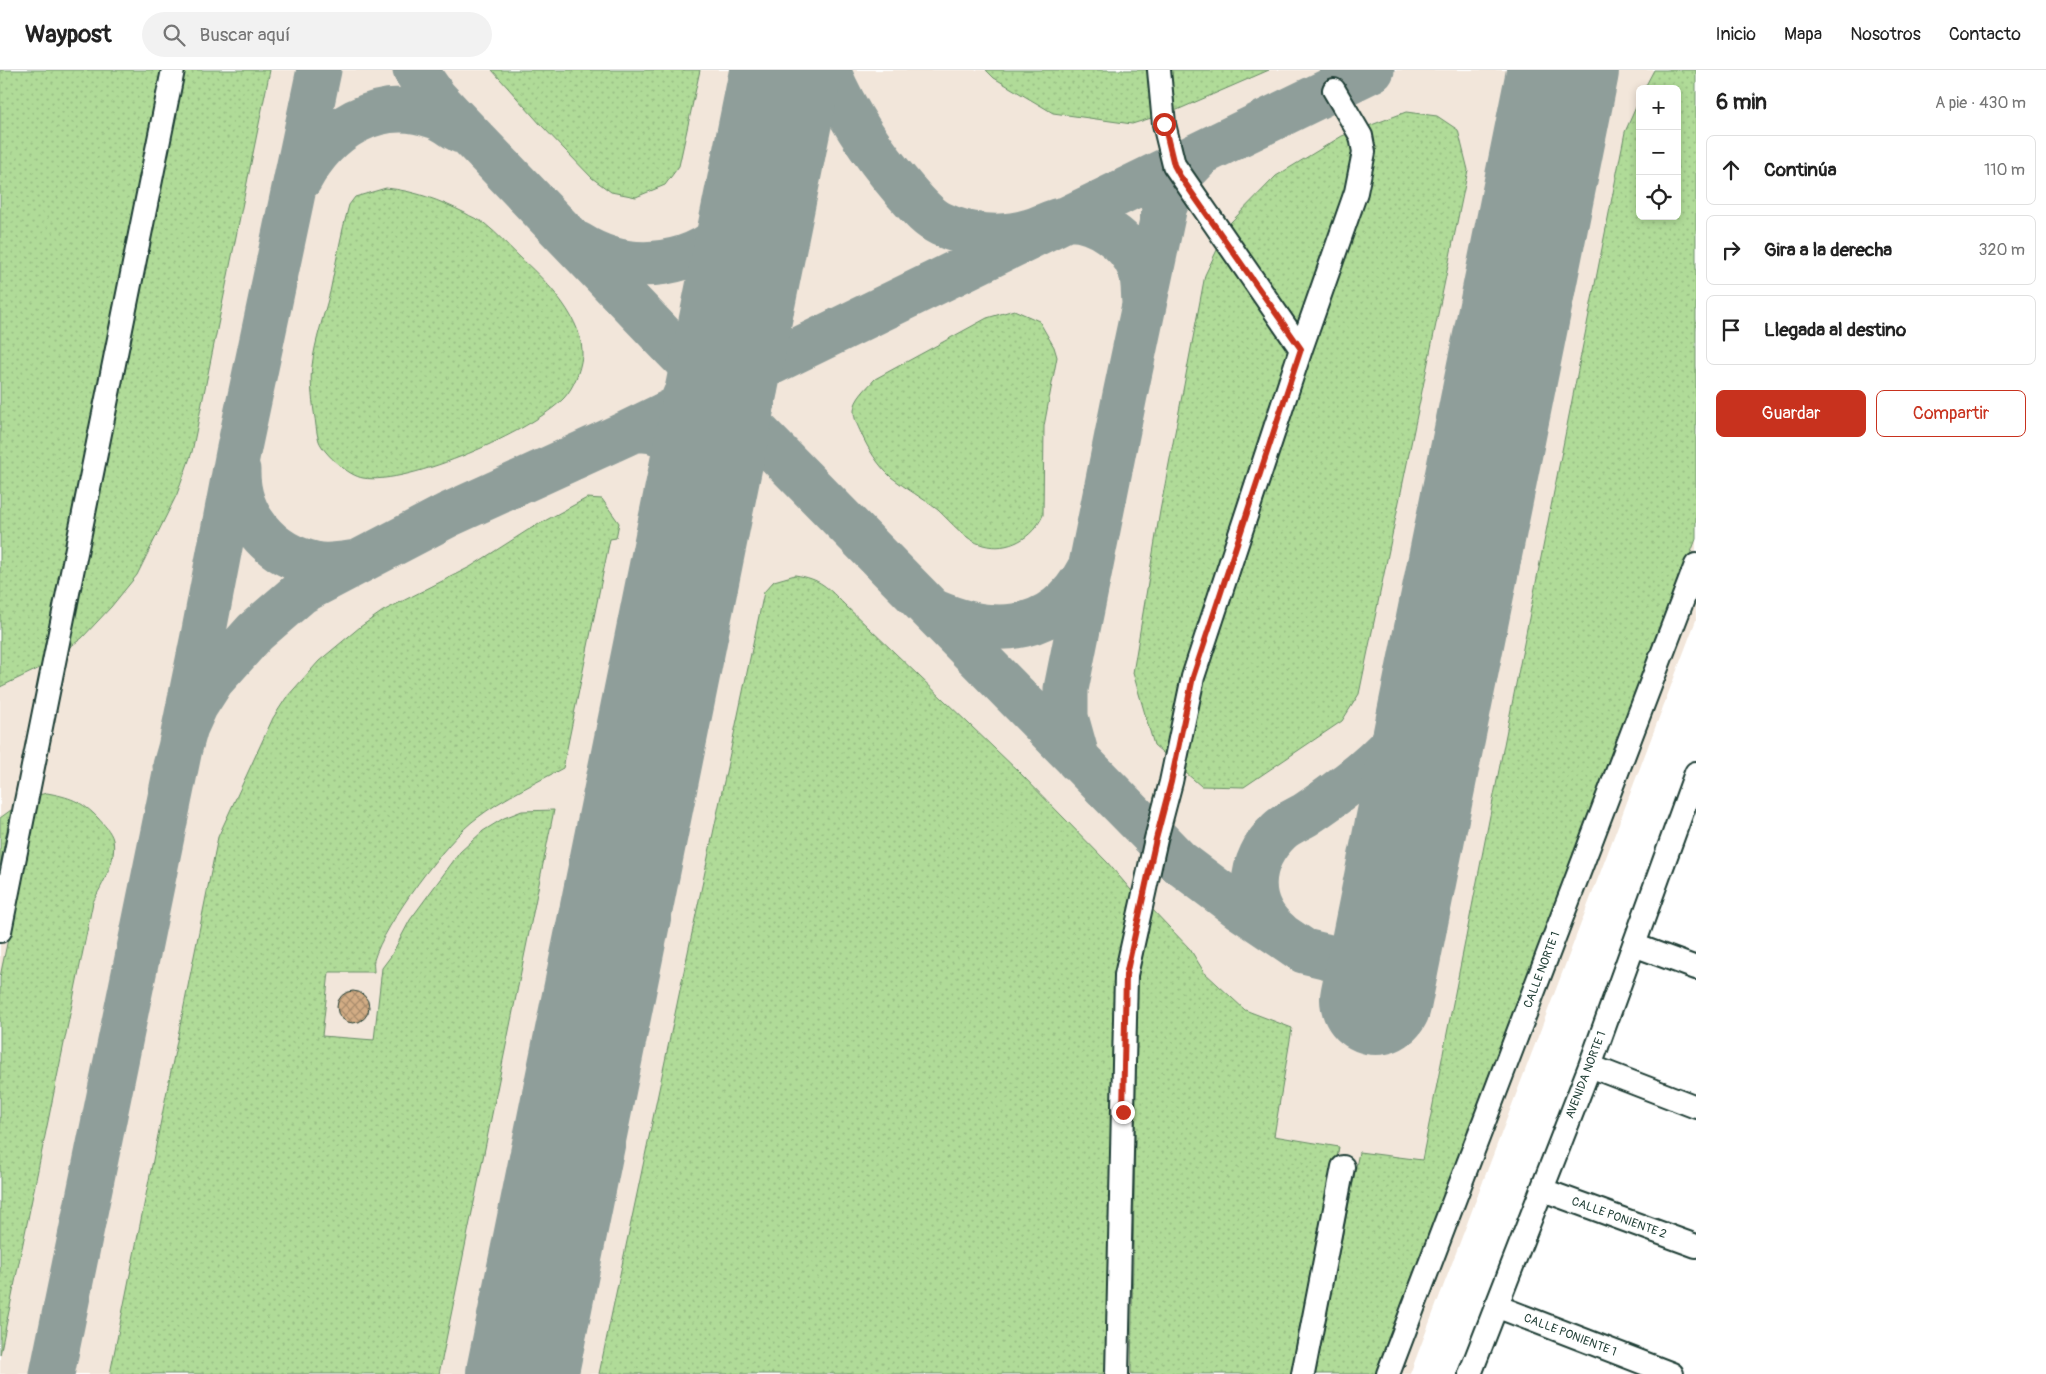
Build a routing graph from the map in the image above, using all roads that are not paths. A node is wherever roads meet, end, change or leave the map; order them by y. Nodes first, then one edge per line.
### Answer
1 (173, 70) edge
2 (1158, 70) edge
3 (1334, 90) dead end
4 (1301, 349) junction
5 (1696, 565) edge
6 (1696, 774) edge
7 (1686, 826) edge
8 (0, 931) edge
9 (1634, 945) junction
10 (1696, 968) edge
11 (1590, 1066) junction
12 (1696, 1107) edge
13 (1343, 1167) dead end
14 (1543, 1190) junction
15 (1696, 1246) edge
16 (1496, 1306) junction
17 (1116, 1374) edge
18 (1303, 1374) edge
19 (1388, 1374) edge
20 (1470, 1374) edge
21 (1672, 1374) edge

1 - 8 street
2 - 4 street
3 - 4 street
4 - 17 street
5 - 19 street, CALLE NORTE 1
6 - 7 street, AVENIDA NORTE 1
7 - 9 street, AVENIDA NORTE 1
9 - 10 street
9 - 11 street, AVENIDA NORTE 1
11 - 12 street
11 - 14 street, AVENIDA NORTE 1
13 - 18 street
14 - 15 street, CALLE PONIENTE 2
14 - 16 street, AVENIDA NORTE 1
16 - 20 street, AVENIDA NORTE 1
16 - 21 street, CALLE PONIENTE 1

